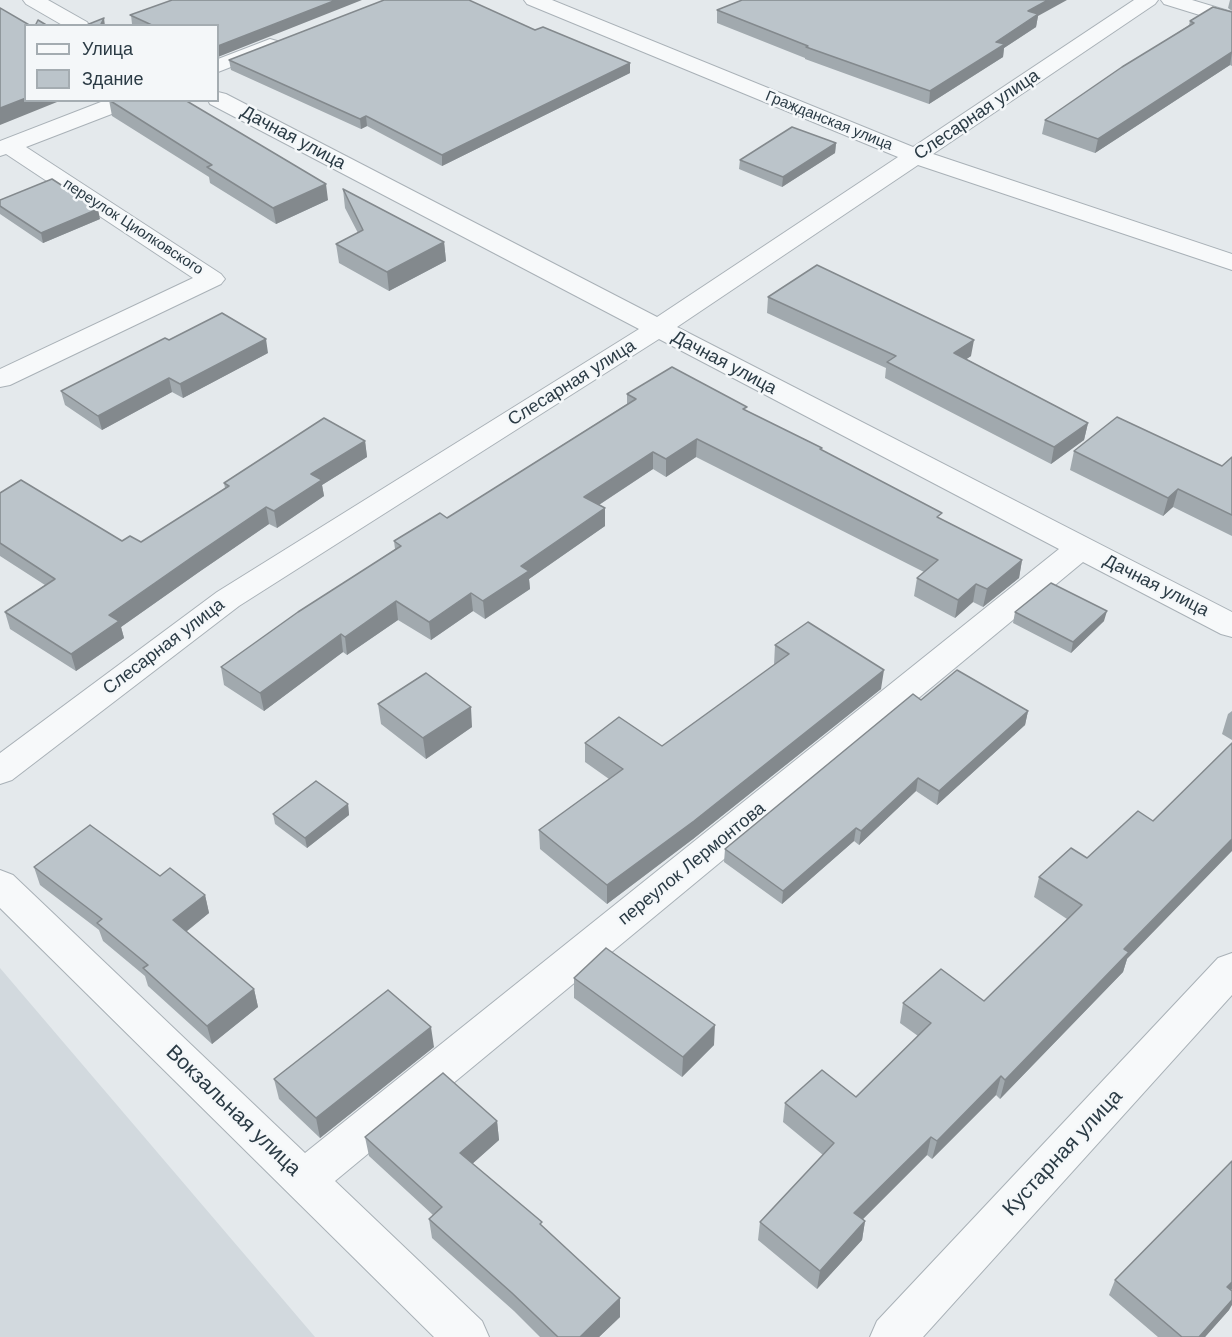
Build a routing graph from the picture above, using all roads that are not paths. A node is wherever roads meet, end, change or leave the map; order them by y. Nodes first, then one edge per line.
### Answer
1 (33, 0) edge
2 (534, 0) edge
3 (1148, 0) edge
4 (1171, 0) edge
5 (1232, 20) edge
6 (76, 24) edge
7 (291, 37) edge
8 (219, 66) edge
9 (219, 100) edge
10 (122, 102) edge
11 (4, 148) edge
12 (915, 156) junction
13 (1232, 262) edge
14 (658, 328) junction
15 (0, 379) edge
16 (1080, 548) junction
17 (1232, 626) edge
18 (0, 771) edge
19 (0, 885) edge
20 (1232, 969) edge
21 (304, 1180) junction
22 (466, 1337) edge
23 (893, 1337) edge

1 - 6 street
2 - 12 street, Гражданская улица
3 - 12 street, Слесарная улица
4 - 5 street
7 - 8 street
9 - 14 street, Дачная улица
10 - 11 street
11 - 15 street, переулок Циолковского
12 - 13 street, Гражданская улица
12 - 14 street, Слесарная улица
14 - 16 street, Дачная улица
14 - 18 street, Слесарная улица
16 - 17 street, Дачная улица
16 - 21 street, переулок Лермонтова
19 - 21 street, Вокзальная улица
20 - 23 street, Кустарная улица
21 - 22 street, Вокзальная улица

